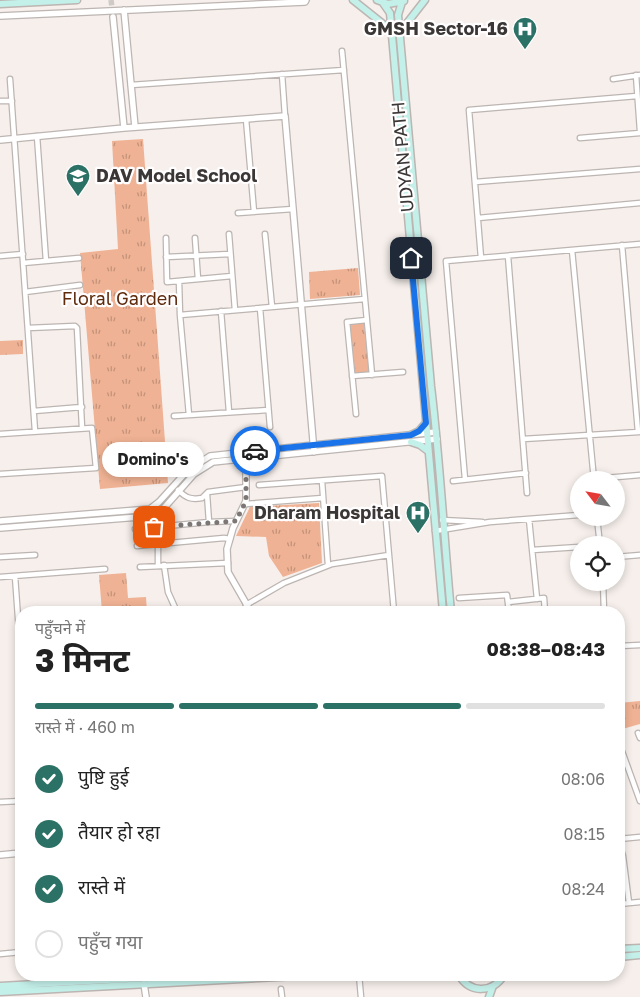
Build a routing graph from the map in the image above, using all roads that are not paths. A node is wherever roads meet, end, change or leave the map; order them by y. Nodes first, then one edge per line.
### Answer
1 (78, 0) edge
2 (306, 0) edge
3 (353, 0) edge
4 (426, 0) edge
5 (403, 1) edge
6 (380, 2) edge
7 (0, 4) edge
8 (124, 10) junction
9 (0, 16) edge
10 (113, 17) tunnel mouth
11 (392, 31) junction
12 (400, 32) junction
13 (342, 51) dead end
14 (344, 70) junction
15 (282, 74) junction
16 (638, 75) edge
17 (10, 79) dead end
18 (613, 79) dead end
19 (131, 85) junction
20 (637, 96) junction
21 (0, 101) edge
22 (12, 101) junction
23 (285, 116) junction
24 (246, 119) junction
25 (135, 127) junction
26 (124, 128) junction
27 (640, 132) edge
28 (37, 136) junction
29 (580, 138) dead end
30 (14, 139) junction
31 (0, 140) edge
32 (640, 169) edge
33 (475, 182) junction
34 (640, 203) edge
35 (293, 209) junction
36 (254, 212) junction
37 (238, 213) dead end
38 (478, 218) junction
39 (229, 234) dead end
40 (265, 234) dead end
41 (166, 238) dead end
42 (195, 238) dead end
43 (640, 244) edge
44 (622, 245) junction
45 (572, 250) junction
46 (23, 254) junction
47 (230, 254) junction
48 (0, 256) edge
49 (196, 256) junction
50 (508, 256) junction
51 (166, 257) junction
52 (79, 258) dead end
53 (481, 258) junction
54 (46, 261) junction
55 (23, 263) junction
56 (232, 276) junction
57 (198, 279) junction
58 (179, 281) junction
59 (80, 286) dead end
60 (25, 292) junction
61 (365, 299) junction
62 (302, 304) junction
63 (272, 307) junction
64 (260, 308) junction
65 (235, 310) junction
66 (221, 312) junction
67 (180, 315) junction
68 (367, 320) junction
69 (28, 328) junction
70 (404, 372) dead end
71 (372, 374) junction
72 (352, 376) junction
73 (82, 407) junction
74 (268, 410) junction
75 (34, 411) junction
76 (229, 412) junction
77 (356, 414) dead end
78 (189, 415) junction
79 (174, 416) dead end
80 (426, 423) junction
81 (270, 427) dead end
82 (82, 428) junction
83 (35, 431) junction
84 (639, 432) edge
85 (0, 434) edge
86 (437, 436) junction
87 (590, 436) junction
88 (427, 437) junction
89 (411, 438) junction
90 (523, 440) junction
91 (314, 448) junction
92 (428, 451) junction
93 (246, 455) junction
94 (593, 471) edge
95 (526, 473) junction
96 (0, 474) edge
97 (640, 475) edge
98 (625, 477) edge
99 (465, 479) junction
100 (453, 480) dead end
101 (322, 481) junction
102 (259, 485) dead end
103 (174, 486) junction
104 (246, 487) junction
105 (179, 491) junction
106 (207, 492) junction
107 (527, 492) dead end
108 (323, 498) junction
109 (245, 504) junction
110 (570, 516) edge
111 (529, 519) junction
112 (442, 520) junction
113 (0, 521) edge
114 (236, 521) junction
115 (434, 521) junction
116 (209, 522) junction
117 (490, 522) junction
118 (0, 528) edge
119 (135, 529) dead end
120 (435, 531) junction
121 (443, 531) junction
122 (230, 539) junction
123 (158, 544) junction
124 (136, 546) dead end
125 (570, 548) edge
126 (532, 550) junction
127 (35, 555) dead end
128 (389, 555) junction
129 (640, 555) edge
130 (625, 556) edge
131 (0, 557) edge
132 (228, 563) junction
133 (328, 565) junction
134 (161, 566) junction
135 (140, 567) dead end
136 (105, 569) dead end
137 (15, 576) junction
138 (0, 577) edge
139 (603, 591) edge
140 (460, 598) dead end
141 (537, 599) junction
142 (508, 602) junction
143 (246, 605) joint
144 (17, 606) edge
145 (174, 606) edge
146 (393, 606) edge
147 (442, 606) edge
148 (450, 606) edge
149 (508, 606) edge
150 (545, 606) edge
151 (604, 606) edge
152 (640, 644) edge
153 (625, 645) edge
154 (625, 760) edge
155 (15, 801) edge
156 (640, 801) edge
157 (0, 802) edge
158 (640, 838) edge
159 (625, 840) edge
160 (15, 854) edge
161 (0, 855) edge
162 (625, 872) edge
163 (640, 902) edge
164 (625, 903) edge
165 (629, 903) junction
166 (640, 948) edge
167 (625, 949) edge
168 (15, 953) edge
169 (0, 954) edge
170 (640, 955) edge
171 (625, 956) edge
172 (84, 981) edge
173 (201, 981) edge
174 (359, 981) edge
175 (464, 981) edge
176 (500, 981) edge
177 (144, 984) junction
178 (0, 986) edge
179 (493, 986) junction
180 (281, 989) dead end
181 (476, 989) junction
182 (0, 992) edge
183 (146, 997) edge
184 (282, 997) edge
185 (360, 997) edge
186 (477, 997) edge
187 (489, 997) edge

1 - 7 main road
2 - 8 street
3 - 11 main road
4 - 12 main road
5 - 6 main road
5 - 12 main road, UDYAN PATH
6 - 11 main road, UDYAN PATH
8 - 9 street
8 - 19 street
10 - 26 street
11 - 80 main road, UDYAN PATH
12 - 86 main road, UDYAN PATH
13 - 14 street
14 - 15 street
14 - 61 street
15 - 19 street
15 - 23 street
16 - 18 street
16 - 20 street
17 - 22 street
19 - 25 street
20 - 27 street
20 - 33 street
21 - 22 street
22 - 30 street
23 - 24 street
23 - 35 street
24 - 25 street
24 - 36 street
25 - 26 street
26 - 28 street
27 - 29 street
28 - 30 street
28 - 54 street
30 - 31 street
30 - 46 street
32 - 33 street
33 - 38 street
34 - 38 street
35 - 36 street
35 - 62 street
36 - 37 street
38 - 53 street
39 - 47 street
40 - 63 street
41 - 51 street
42 - 49 street
43 - 44 street
44 - 45 street
44 - 84 street
45 - 50 street
45 - 87 street
46 - 48 street
46 - 55 street
47 - 49 street
47 - 56 street
49 - 51 street
49 - 57 street
50 - 53 street
50 - 90 street
51 - 58 street
52 - 54 street
53 - 99 street
54 - 55 street
55 - 60 street
56 - 57 street
56 - 65 street
57 - 58 street
58 - 67 street
59 - 60 street
60 - 69 street
61 - 62 street
61 - 68 street
62 - 63 street
62 - 91 street
63 - 64 street
64 - 65 street
64 - 74 street
65 - 66 street
66 - 67 street
66 - 76 street
67 - 78 street
68 - 71 street
68 - 72 street
69 - 73 street
69 - 75 street
70 - 71 street
71 - 72 street
72 - 77 street
73 - 75 street
73 - 82 street
74 - 76 street
74 - 81 street
75 - 83 street
76 - 78 street
78 - 79 street
80 - 88 main road, UDYAN PATH
80 - 89 main road
82 - 83 street
82 - 96 street
83 - 85 street
84 - 87 street
86 - 88 street
86 - 112 main road, UDYAN PATH
87 - 90 street
87 - 94 street
88 - 89 street
88 - 92 main road, UDYAN PATH
89 - 91 street
89 - 92 main road
90 - 95 street
91 - 93 street
92 - 115 main road, UDYAN PATH
93 - 103 street
93 - 104 street
93 - 105 street
95 - 99 street
95 - 107 street
97 - 98 street
99 - 100 street
101 - 102 street
101 - 108 street
101 - 128 street
103 - 105 street
103 - 113 street
104 - 106 street
104 - 109 street
105 - 106 street
105 - 118 street
106 - 116 street
108 - 109 street
108 - 133 street
109 - 114 street
110 - 111 street
111 - 117 street
111 - 126 street
112 - 115 street
112 - 117 street
112 - 121 main road, UDYAN PATH
114 - 116 street
114 - 122 street
115 - 120 main road, UDYAN PATH
116 - 119 street
117 - 121 street
120 - 121 street
120 - 147 main road, UDYAN PATH
121 - 148 main road, UDYAN PATH
122 - 123 street
122 - 132 street
123 - 124 street
123 - 134 street
125 - 126 street
126 - 141 street
127 - 131 street
128 - 133 street
128 - 146 street
129 - 130 street
132 - 134 street
132 - 143 street
133 - 143 street
134 - 135 street
134 - 145 street
136 - 137 street
137 - 138 street
137 - 144 street
139 - 151 street
140 - 142 street
141 - 142 street
141 - 150 street
142 - 149 street
152 - 153 street
154 - 156 street
155 - 157 street
158 - 159 street
160 - 161 street
162 - 165 street
163 - 165 street
164 - 165 street
166 - 167 main road
168 - 169 street
170 - 171 main road
172 - 178 main road
173 - 177 main road
174 - 185 street
175 - 181 main road
176 - 179 main road
177 - 182 main road
177 - 183 street
179 - 181 main road
179 - 187 main road
180 - 184 street
181 - 186 main road

